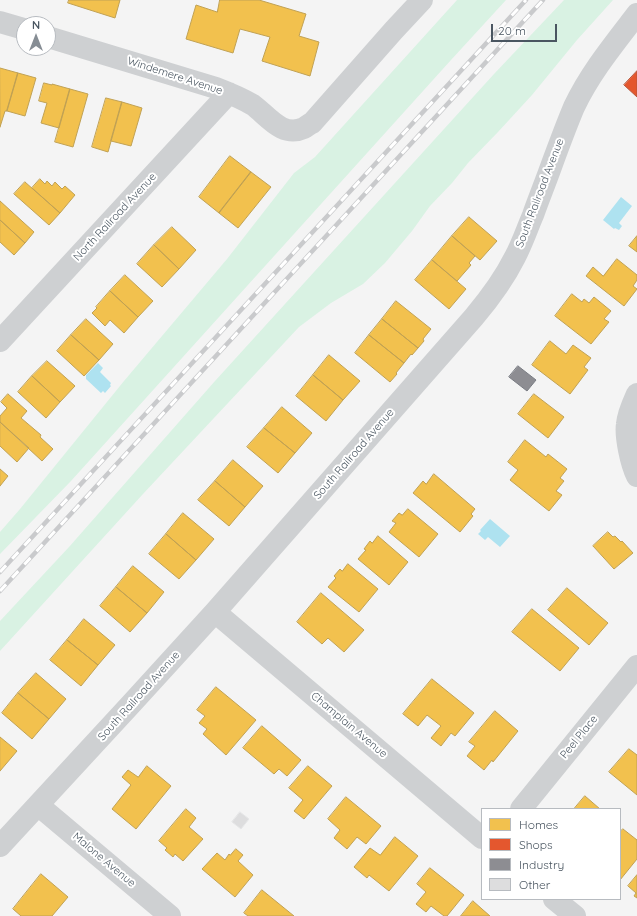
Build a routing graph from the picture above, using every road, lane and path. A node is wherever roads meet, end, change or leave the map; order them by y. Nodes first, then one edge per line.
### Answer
1 (422, 0) edge
2 (637, 14) edge
3 (0, 22) edge
4 (16, 27) edge
5 (56, 38) edge
6 (229, 93) junction
7 (0, 341) edge
8 (637, 394) edge
9 (637, 476) edge
10 (215, 612) junction
11 (637, 666) edge
12 (38, 805) junction
13 (522, 808) edge
14 (481, 837) edge
15 (0, 846) edge
16 (555, 900) edge
17 (170, 916) edge
18 (575, 916) edge

1 - 6 street, Windemere Avenue
2 - 10 street, South Railroad Avenue
3 - 4 street
5 - 6 street, Windemere Avenue
6 - 7 street, North Railroad Avenue
8 - 9 street
10 - 12 street, South Railroad Avenue
10 - 14 street, Champlain Avenue
11 - 13 street, Peel Place
12 - 15 street, South Railroad Avenue
12 - 17 street, Malone Avenue
16 - 18 street

